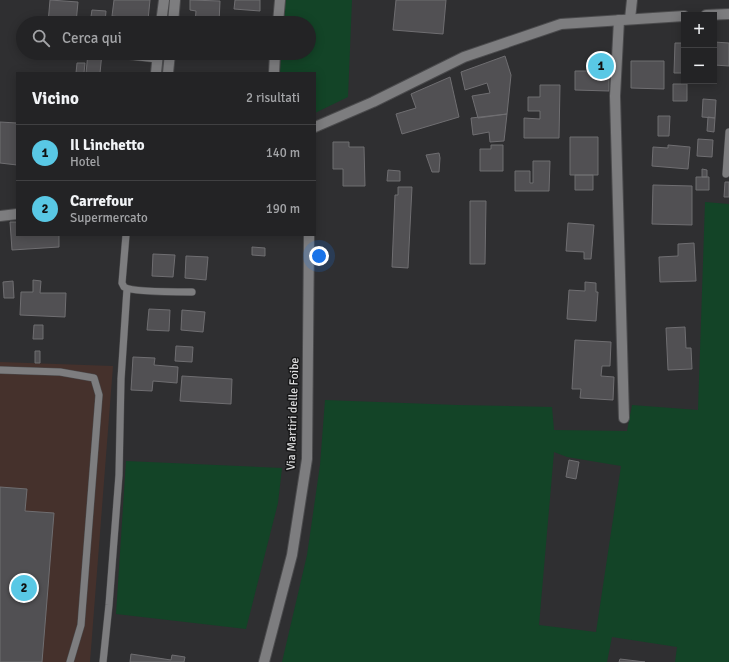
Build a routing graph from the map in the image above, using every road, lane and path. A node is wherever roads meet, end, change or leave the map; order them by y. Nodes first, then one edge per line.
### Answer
1 (164, 0) edge
2 (175, 0) edge
3 (280, 0) edge
4 (632, 0) edge
5 (729, 14) edge
6 (717, 15) edge
7 (162, 16) edge
8 (174, 16) edge
9 (279, 16) edge
10 (681, 16) edge
11 (630, 19) junction
12 (619, 20) junction
13 (158, 60) edge
14 (169, 60) edge
15 (275, 60) edge
16 (156, 72) edge
17 (168, 72) edge
18 (274, 72) edge
19 (316, 127) edge
20 (729, 132) edge
21 (726, 174) dead end
22 (16, 214) edge
23 (0, 216) edge
24 (126, 236) edge
25 (309, 236) edge
26 (127, 289) junction
27 (192, 292) dead end
28 (0, 370) edge
29 (624, 418) dead end
30 (70, 662) edge
31 (103, 662) edge
32 (264, 662) edge

1 - 7 street
2 - 8 street
3 - 9 street
4 - 11 street
5 - 6 street
10 - 11 street
11 - 12 street
12 - 19 street
12 - 29 street
13 - 16 street
14 - 17 street
15 - 18 street
20 - 21 lane
22 - 23 street
24 - 26 lane
25 - 32 street, Via Martiri delle Foibe
26 - 27 lane
26 - 31 lane
28 - 30 lane

